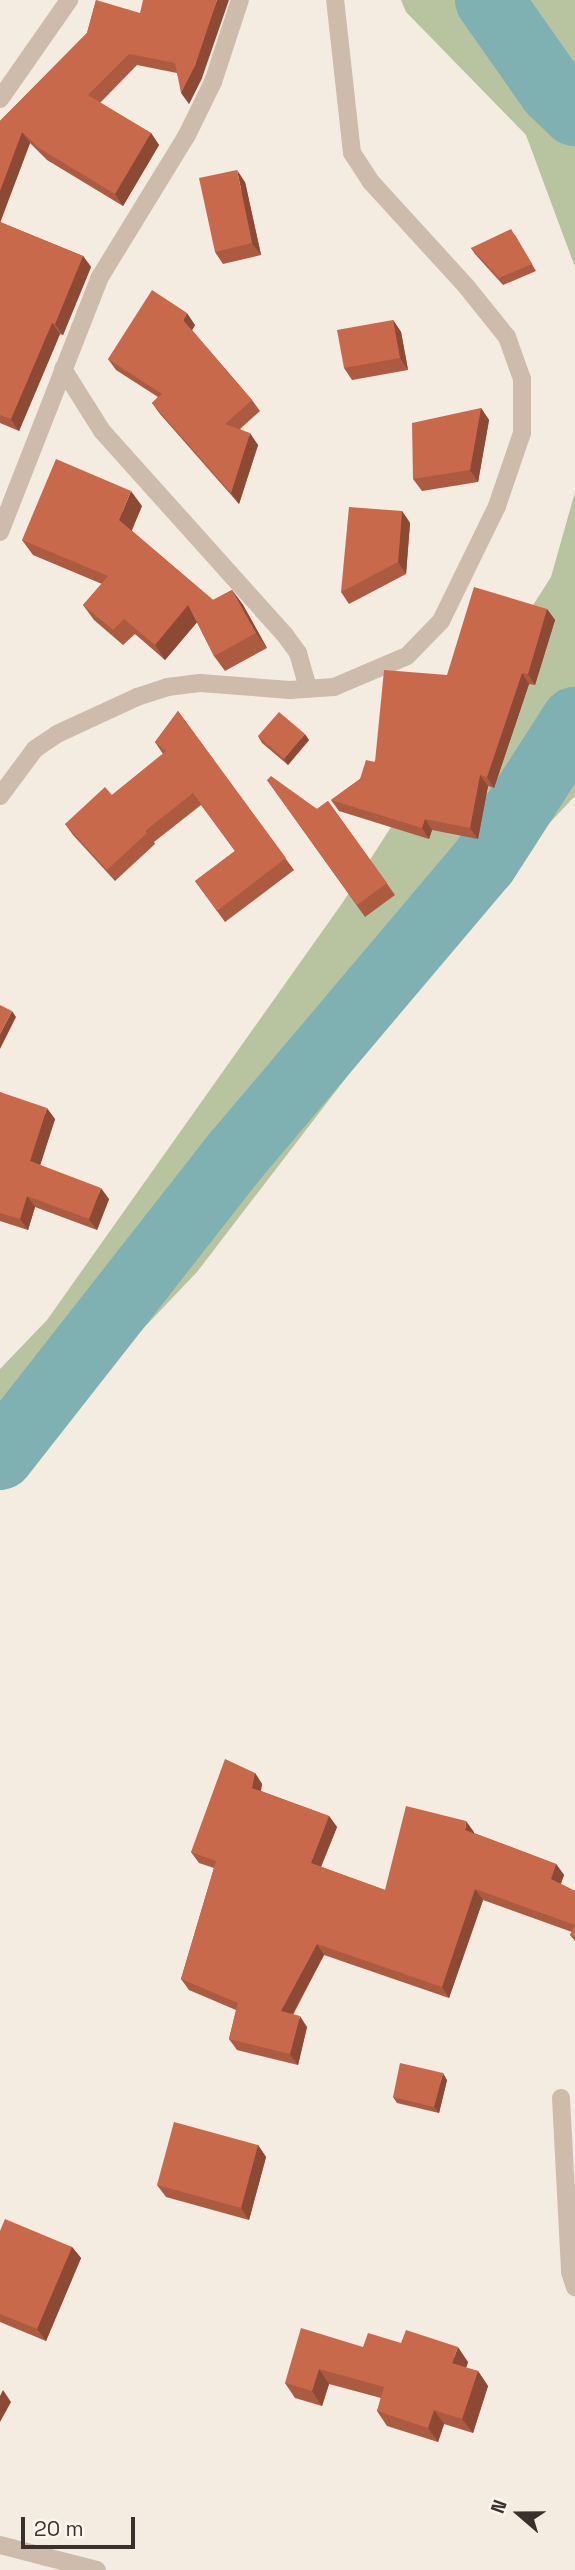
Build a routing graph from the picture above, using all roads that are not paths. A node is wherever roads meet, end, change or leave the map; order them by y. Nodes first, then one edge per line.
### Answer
1 (69, 0) edge
2 (240, 0) edge
3 (335, 0) edge
4 (0, 99) edge
5 (63, 369) junction
6 (0, 532) edge
7 (308, 689) junction
8 (0, 796) edge
9 (561, 2098) dead end
10 (575, 2287) edge
11 (0, 2545) edge
12 (97, 2570) edge

1 - 4 street
2 - 5 street
3 - 7 street
5 - 6 street
5 - 7 street
7 - 8 street
9 - 10 street
11 - 12 street

